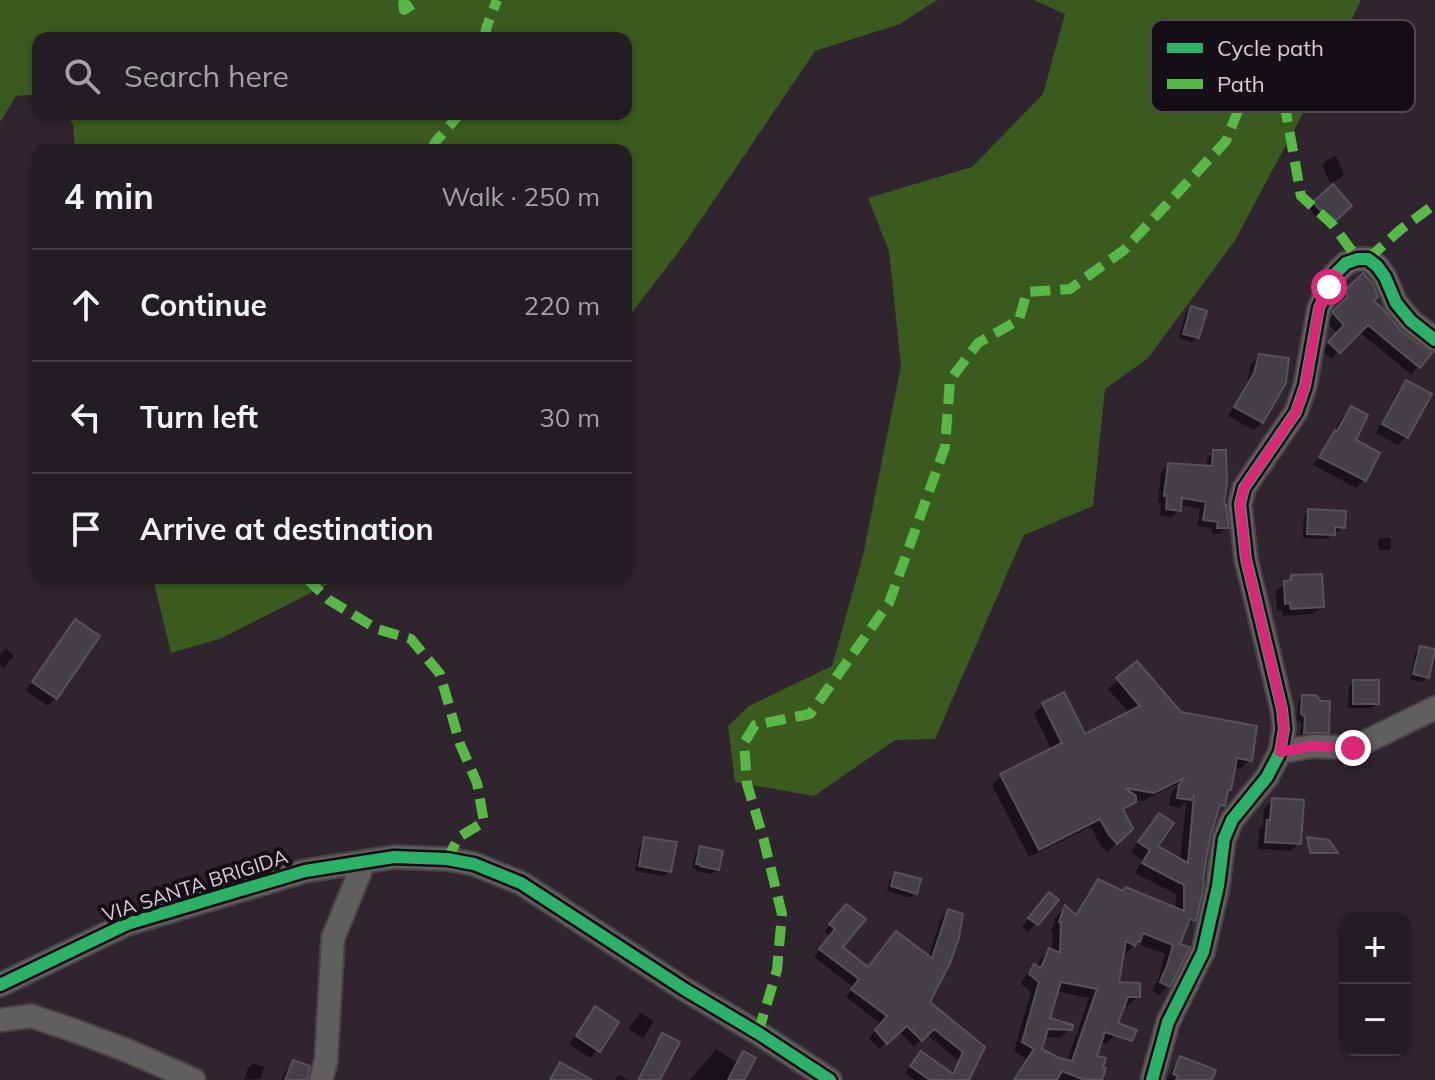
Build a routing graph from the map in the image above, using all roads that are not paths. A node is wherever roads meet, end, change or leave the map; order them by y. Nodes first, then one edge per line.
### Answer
1 (1435, 340) edge
2 (1435, 708) edge
3 (1280, 752) junction
4 (364, 862) junction
5 (0, 985) edge
6 (0, 1020) edge
7 (194, 1080) edge
8 (321, 1080) edge
9 (830, 1080) edge
10 (1152, 1080) edge

1 - 3 street
2 - 3 street
3 - 10 street
4 - 5 street, VIA SANTA BRIGIDA
4 - 8 street
4 - 9 street, VIA SANTA BRIGIDA
6 - 7 street

